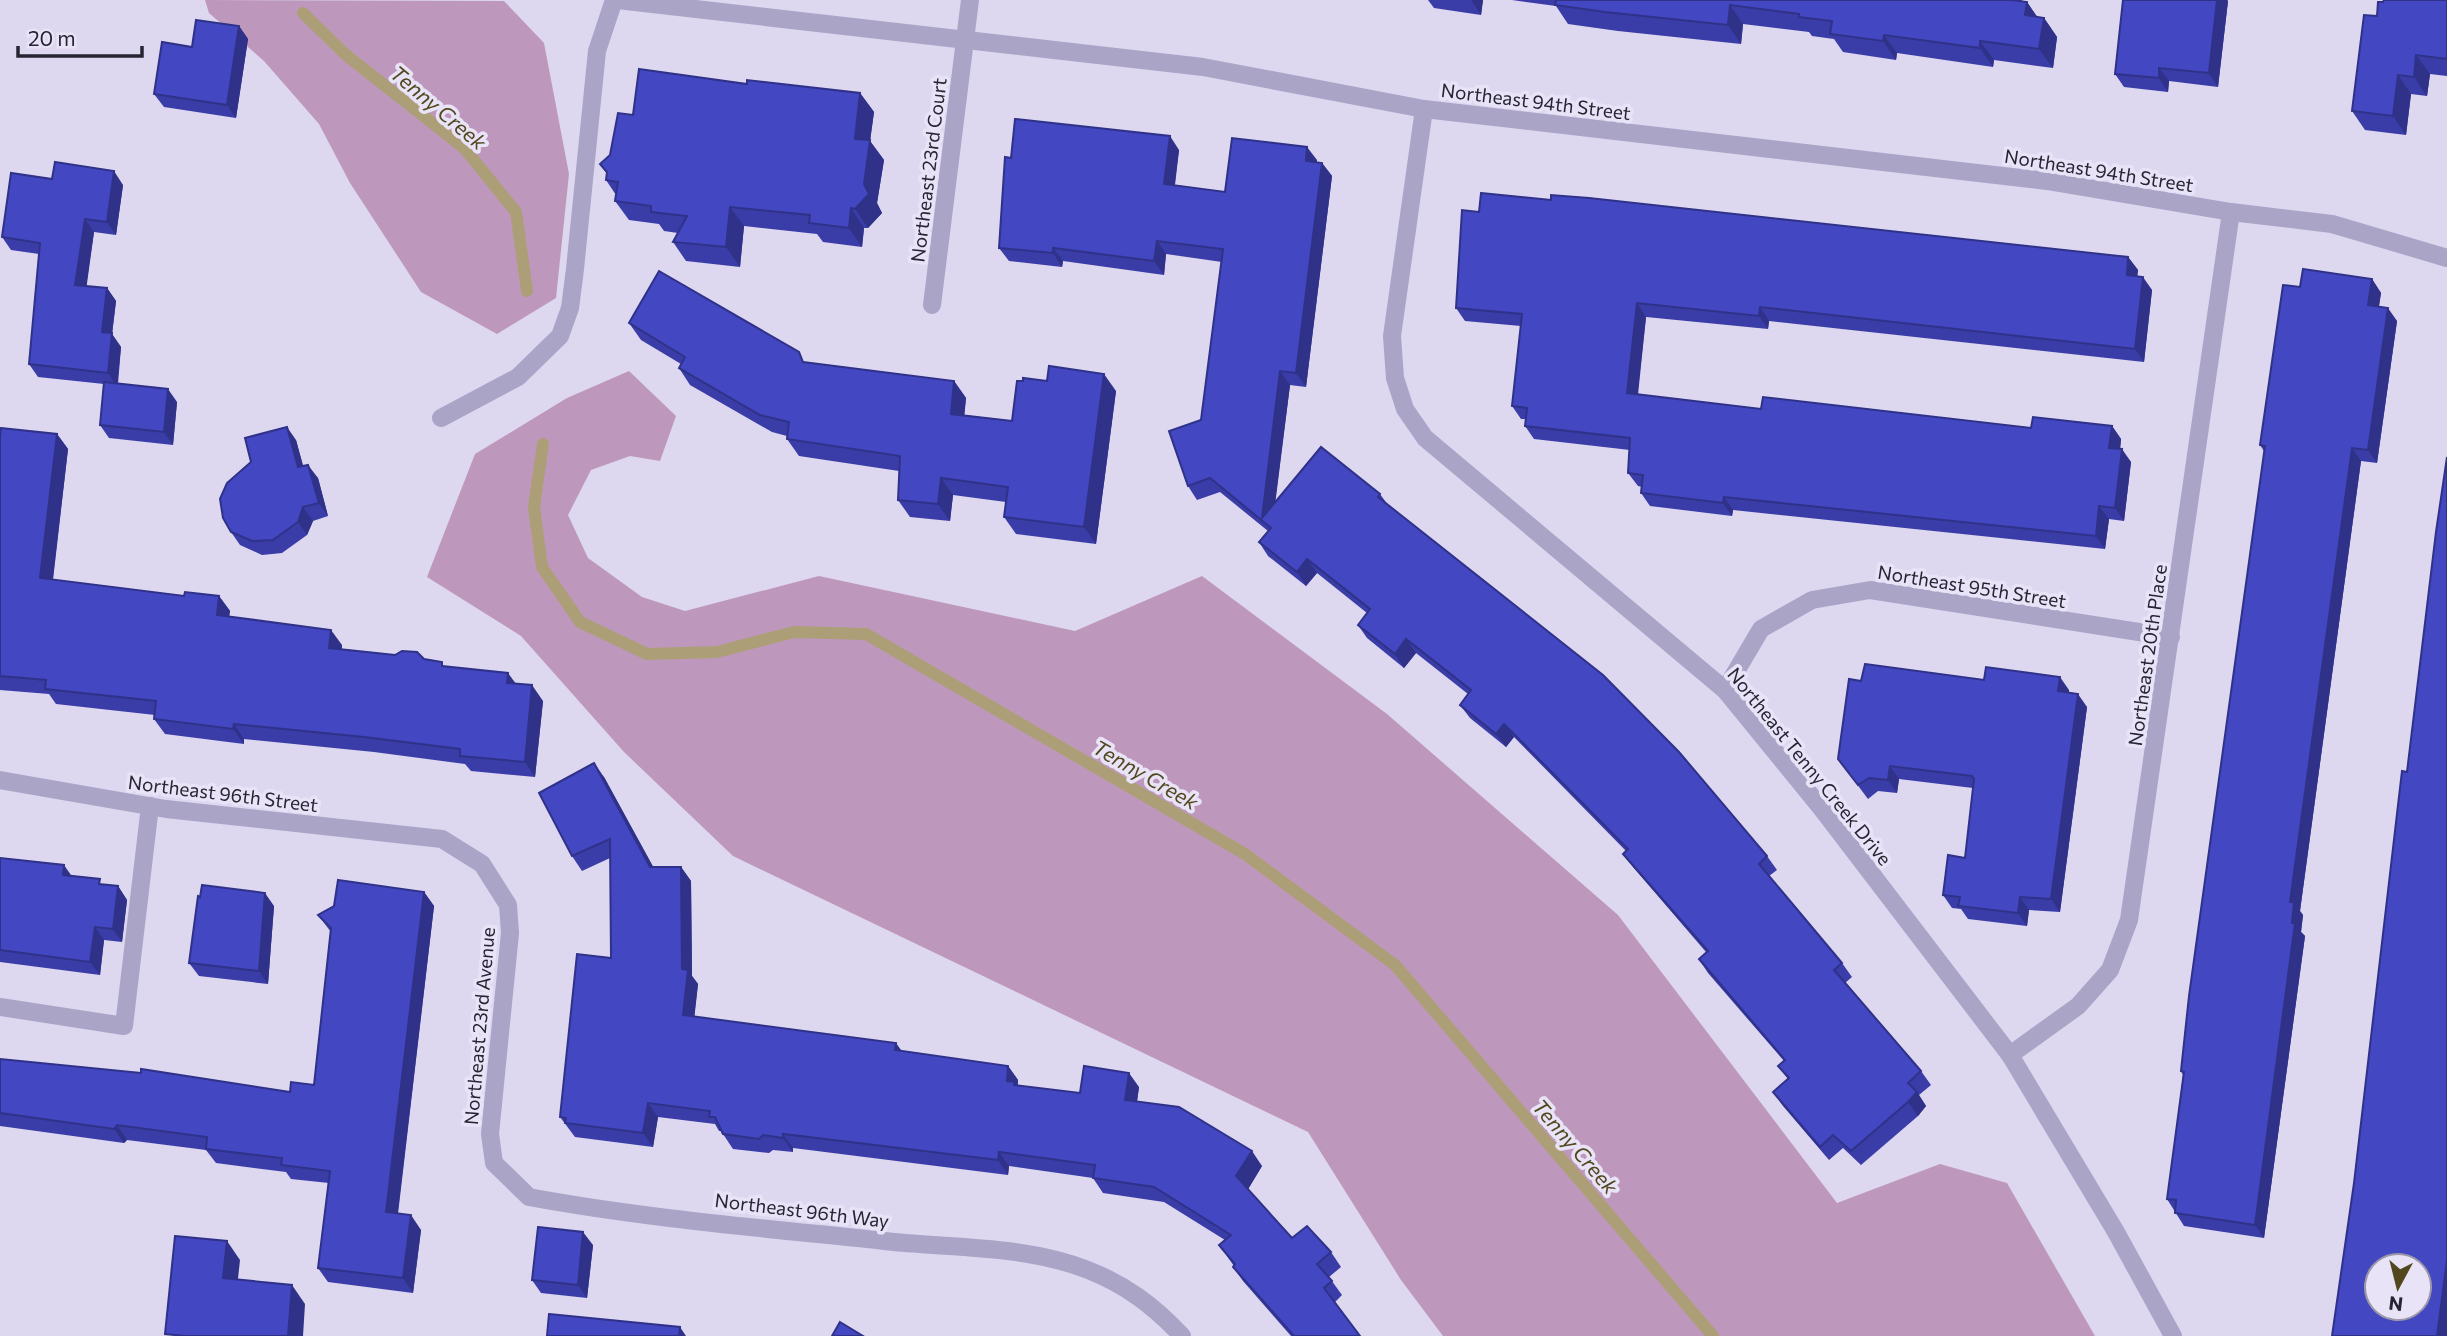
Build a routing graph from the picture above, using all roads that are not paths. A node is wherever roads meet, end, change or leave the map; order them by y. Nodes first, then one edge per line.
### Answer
1 (615, 0) edge
2 (970, 0) edge
3 (966, 40) junction
4 (1424, 109) junction
5 (2231, 212) junction
6 (2447, 258) edge
7 (932, 305) dead end
8 (441, 418) dead end
9 (2171, 637) junction
10 (1725, 690) junction
11 (0, 780) edge
12 (150, 806) junction
13 (442, 839) joint
14 (0, 1007) edge
15 (2010, 1055) junction
16 (562, 1203) joint
17 (1182, 1336) edge
18 (2173, 1336) edge

1 - 3 street, Northeast 94th Street
1 - 8 street
2 - 3 street
3 - 4 street, Northeast 94th Street
3 - 7 street, Northeast 23rd Court
4 - 5 street, Northeast 94th Street
4 - 10 street, Northeast Tenny Creek Drive
5 - 6 street, Northeast 94th Street
5 - 9 street, Northeast 20th Place
9 - 10 street, Northeast 95th Street
9 - 15 street, Northeast 20th Place
10 - 15 street, Northeast Tenny Creek Drive
11 - 12 street, Northeast 96th Street
12 - 13 street, Northeast 96th Street
12 - 14 street
13 - 16 street, Northeast 23rd Avenue
15 - 18 street, Northeast Tenny Creek Drive
16 - 17 street, Northeast 96th Way

